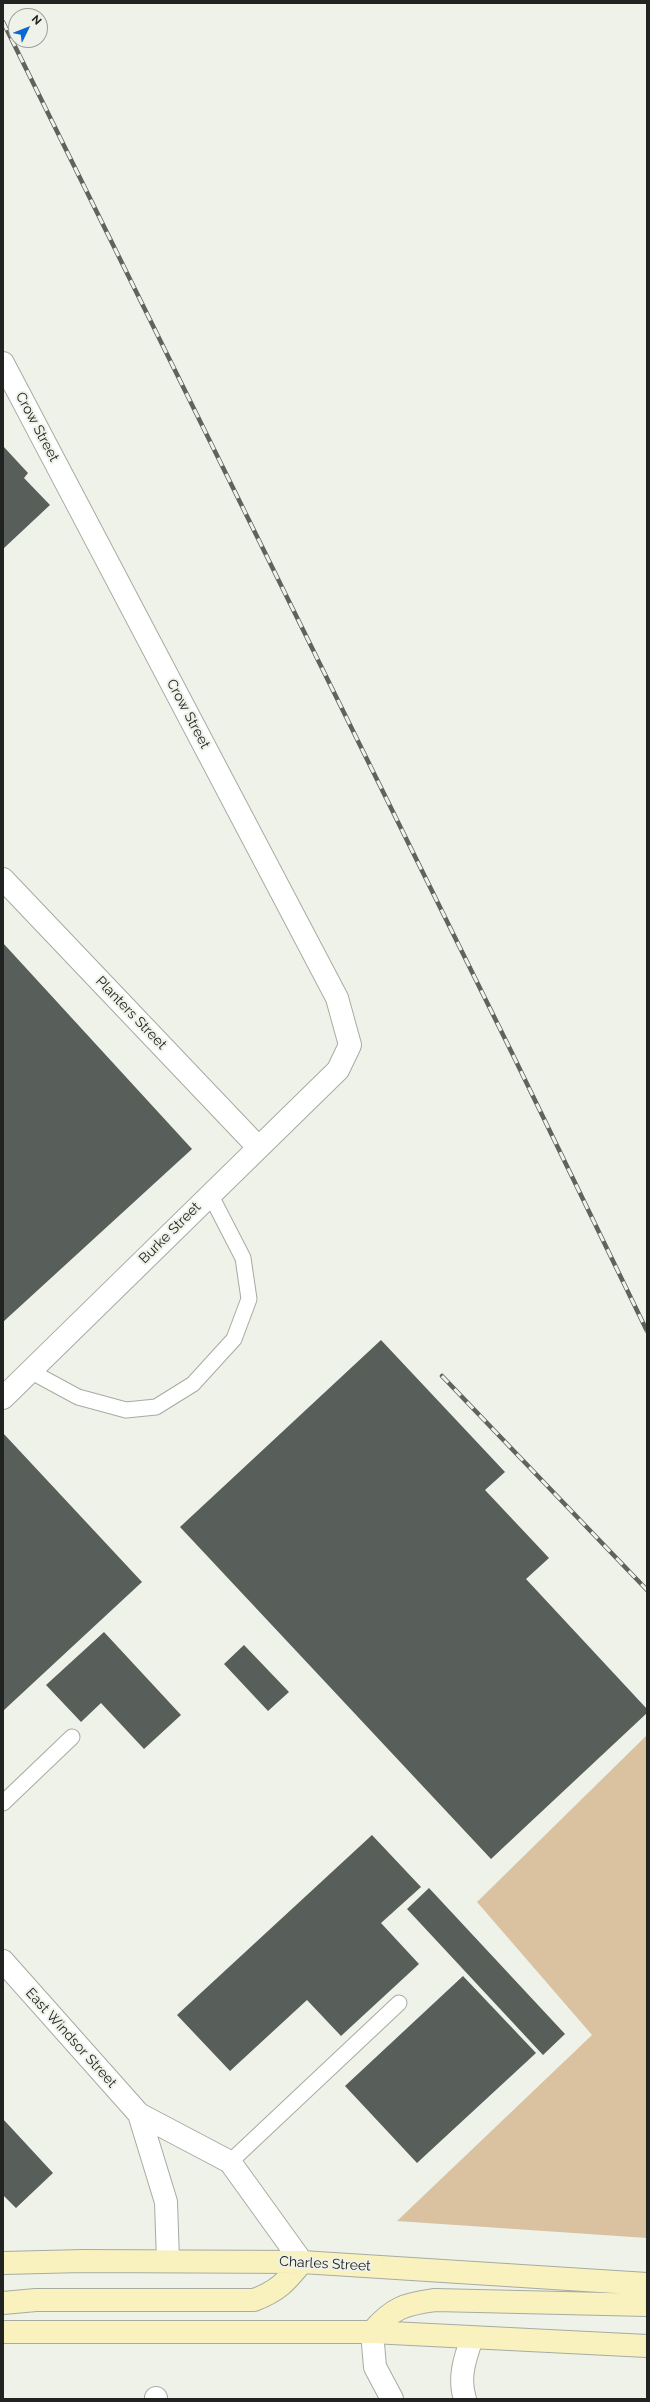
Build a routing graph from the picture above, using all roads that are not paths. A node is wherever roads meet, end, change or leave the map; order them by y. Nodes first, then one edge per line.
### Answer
1 (3, 363) edge
2 (3, 879) edge
3 (338, 1070) joint
4 (258, 1147) junction
5 (210, 1194) junction
6 (30, 1371) junction
7 (3, 1398) edge
8 (72, 1736) dead end
9 (3, 1803) edge
10 (3, 1962) edge
11 (399, 2003) dead end
12 (139, 2114) junction
13 (230, 2162) junction
14 (168, 2261) junction
15 (302, 2262) junction
16 (3, 2263) edge
17 (647, 2284) edge
18 (3, 2303) edge
19 (647, 2305) edge
20 (3, 2332) edge
21 (372, 2332) junction
22 (472, 2338) junction
23 (647, 2346) edge
24 (392, 2399) edge
25 (465, 2399) edge

1 - 3 street, Crow Street
2 - 4 street, Planters Street
3 - 4 street, Burke Street
4 - 5 street, Burke Street
5 - 6 street, Burke Street
5 - 6 lane
6 - 7 street, Burke Street
8 - 9 lane
10 - 12 street, East Windsor Street
11 - 13 lane
12 - 13 street, East Windsor Street
12 - 14 street, East Windsor Street
13 - 15 street, East Windsor Street
14 - 15 main road, Charles Street
14 - 16 main road, Charles Street
15 - 17 main road, Charles Street
15 - 18 main road
19 - 21 main road
20 - 21 main road
21 - 22 main road
21 - 24 street
22 - 23 main road
22 - 25 street

